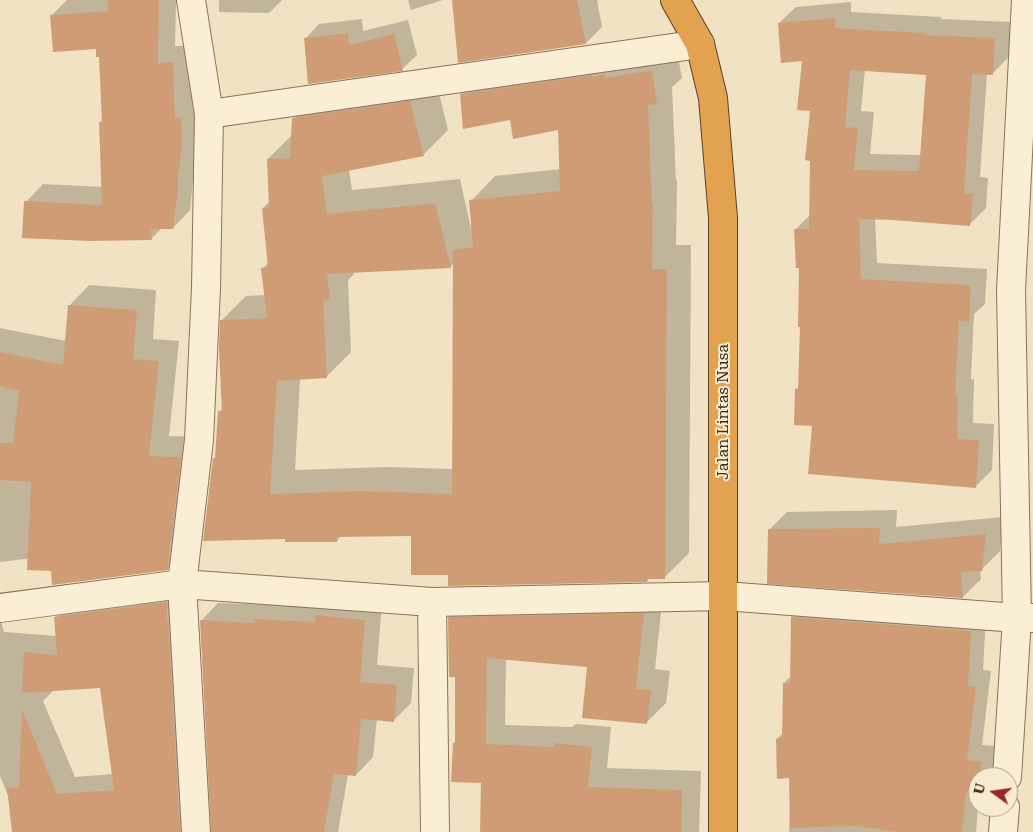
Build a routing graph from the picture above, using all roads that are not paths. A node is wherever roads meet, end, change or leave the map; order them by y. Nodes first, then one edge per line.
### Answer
1 (191, 0) edge
2 (675, 0) edge
3 (1026, 0) edge
4 (700, 44) junction
5 (208, 114) junction
6 (1022, 289) edge
7 (182, 584) junction
8 (724, 596) junction
9 (432, 602) junction
10 (0, 608) edge
11 (1025, 618) edge
12 (1007, 767) edge
13 (1004, 817) edge
14 (196, 832) edge
15 (435, 832) edge
16 (723, 832) edge
17 (1003, 832) edge

1 - 5 street
2 - 4 highway, Jalan Lintas Nusa
3 - 6 street
4 - 5 street
4 - 8 highway, Jalan Lintas Nusa
5 - 7 street
6 - 11 street
7 - 9 street
7 - 10 street
7 - 14 street
8 - 9 street
8 - 11 street
8 - 16 highway, Jalan Lintas Nusa
9 - 15 street
11 - 12 street
13 - 17 street

